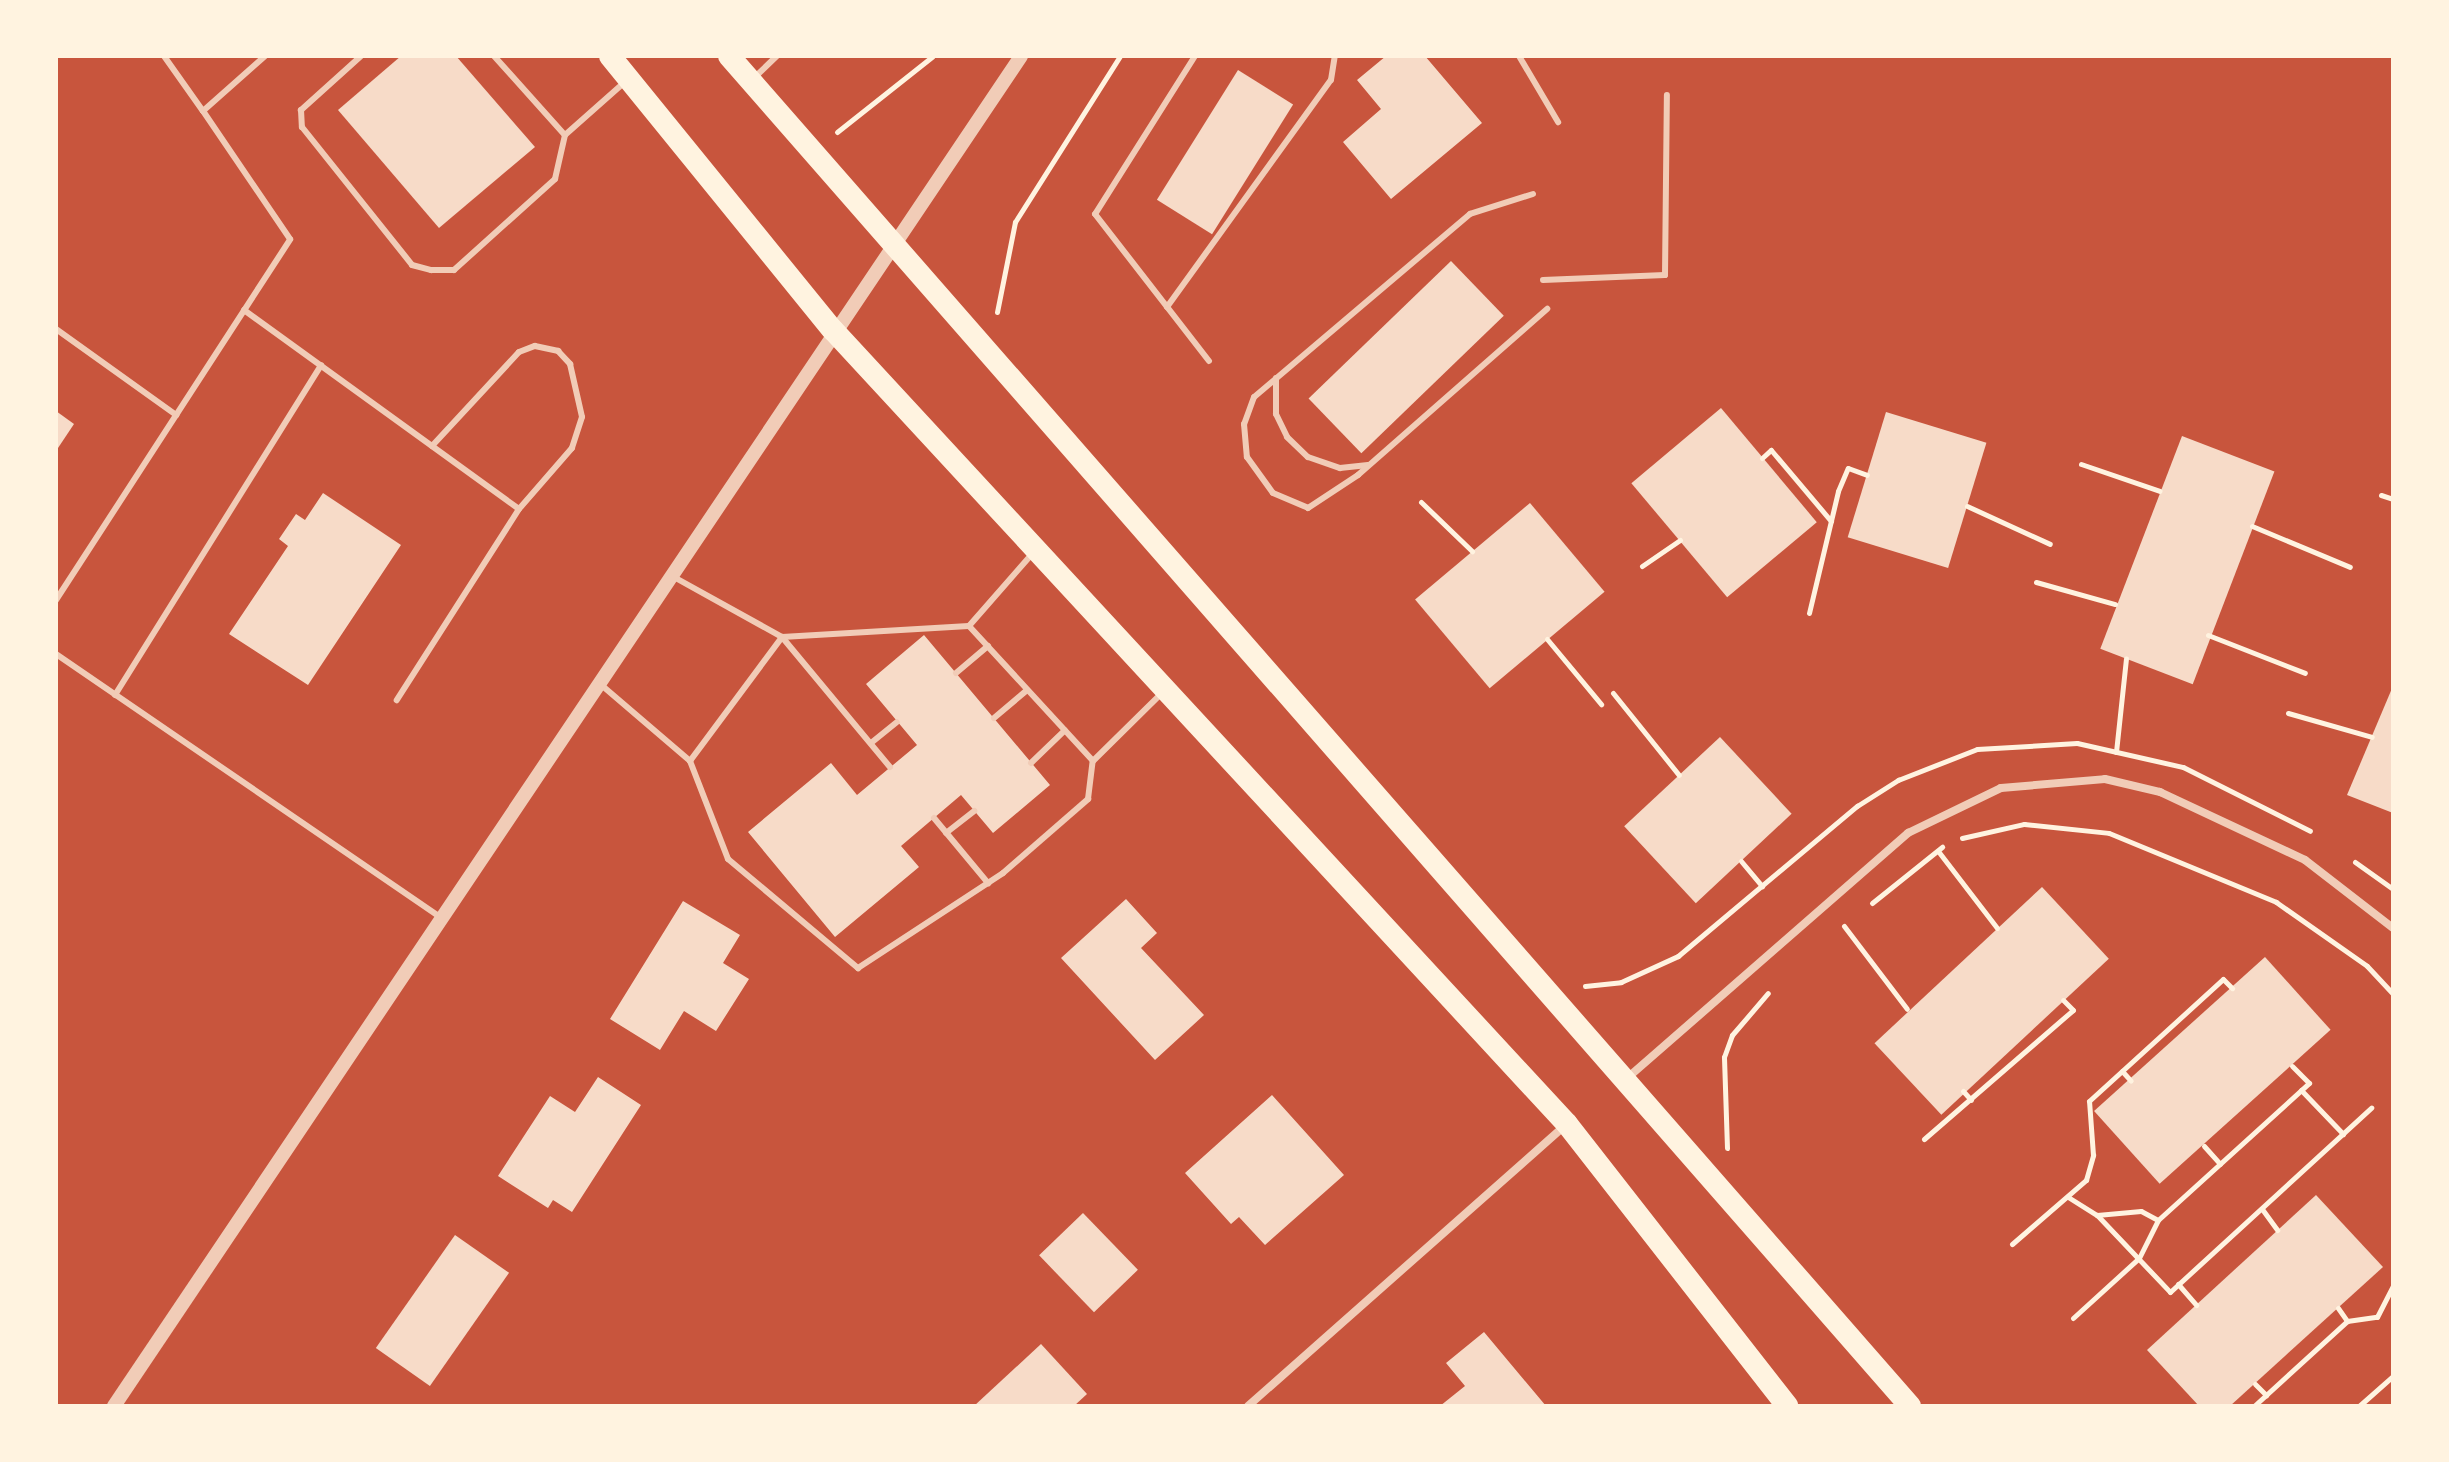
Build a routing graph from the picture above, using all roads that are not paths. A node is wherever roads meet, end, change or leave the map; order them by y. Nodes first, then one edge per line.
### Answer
1 (164, 56) edge
2 (265, 56) edge
3 (361, 56) edge
4 (494, 56) edge
5 (610, 56) edge
6 (729, 56) edge
7 (777, 56) edge
8 (1021, 56) edge
9 (1195, 56) edge
10 (1335, 56) edge
11 (1519, 56) edge
12 (629, 79) junction
13 (751, 81) junction
14 (1667, 95) dead end
15 (203, 111) junction
16 (1558, 122) dead end
17 (565, 135) junction
18 (1533, 194) dead end
19 (890, 244) junction
20 (1543, 280) dead end
21 (1167, 307) junction
22 (1547, 309) dead end
23 (244, 310) junction
24 (56, 329) edge
25 (833, 330) junction
26 (1209, 361) dead end
27 (321, 365) junction
28 (1276, 378) junction
29 (176, 415) junction
30 (432, 446) junction
31 (1370, 465) junction
32 (519, 509) junction
33 (1036, 551) junction
34 (671, 575) junction
35 (56, 600) edge
36 (969, 626) junction
37 (782, 637) junction
38 (988, 646) junction
39 (56, 654) edge
40 (956, 673) dead end
41 (599, 683) junction
42 (1165, 690) junction
43 (1026, 691) junction
44 (115, 695) junction
45 (397, 700) dead end
46 (994, 718) dead end
47 (897, 722) dead end
48 (1065, 730) junction
49 (871, 743) junction
50 (690, 761) junction
51 (1093, 761) junction
52 (1031, 763) dead end
53 (890, 767) dead end
54 (974, 811) dead end
55 (934, 818) dead end
56 (946, 833) junction
57 (988, 883) junction
58 (443, 919) junction
59 (2393, 928) edge
60 (1625, 1081) junction
61 (1567, 1124) junction
62 (114, 1406) edge
63 (1248, 1406) edge
64 (1787, 1406) edge
65 (1910, 1406) edge

1 - 15 lane
2 - 15 lane
3 - 17 lane
4 - 17 lane
5 - 12 highway
6 - 13 highway
7 - 13 lane
8 - 19 street
9 - 21 lane
10 - 21 lane
11 - 16 lane
12 - 17 lane
12 - 25 highway
13 - 19 highway
14 - 20 lane
15 - 23 lane
18 - 28 lane
19 - 25 street
19 - 60 highway
21 - 26 lane
22 - 31 lane
23 - 27 lane
23 - 29 lane
24 - 29 lane
25 - 33 highway
25 - 34 street
27 - 30 lane
27 - 44 lane
28 - 31 lane
28 - 31 lane
29 - 35 lane
30 - 32 lane
30 - 32 lane
32 - 45 lane
33 - 36 lane
33 - 42 highway
34 - 37 lane
34 - 41 street
36 - 37 lane
36 - 38 lane
37 - 49 lane
37 - 50 lane
38 - 40 lane
38 - 43 lane
39 - 44 lane
41 - 50 lane
41 - 58 street
42 - 51 lane
42 - 61 highway
43 - 46 lane
43 - 48 lane
44 - 58 lane
47 - 49 lane
48 - 51 lane
48 - 52 lane
49 - 53 lane
50 - 57 lane
51 - 57 lane
54 - 56 lane
55 - 56 lane
56 - 57 lane
58 - 62 street
59 - 60 street
60 - 65 highway
61 - 63 street
61 - 64 highway

